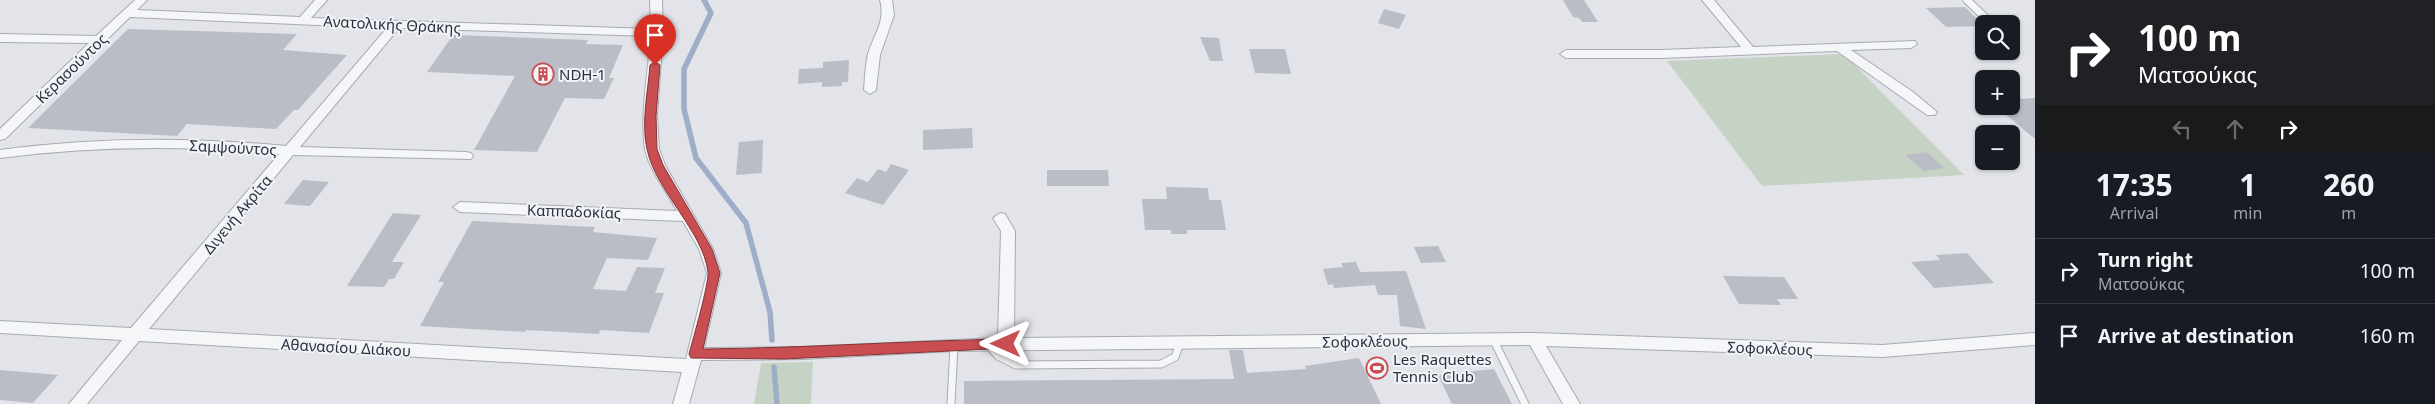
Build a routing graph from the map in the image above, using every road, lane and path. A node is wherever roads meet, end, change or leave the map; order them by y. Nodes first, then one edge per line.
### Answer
1 (141, 0) edge
2 (320, 0) edge
3 (656, 0) edge
4 (886, 0) edge
5 (1708, 0) edge
6 (1967, 0) edge
7 (127, 13) junction
8 (1983, 15) edge
9 (304, 19) junction
10 (396, 24) junction
11 (657, 33) junction
12 (0, 38) edge
13 (100, 40) junction
14 (1911, 44) dead end
15 (1840, 47) junction
16 (1750, 51) junction
17 (1566, 54) dead end
18 (870, 90) dead end
19 (1931, 112) dead end
20 (0, 136) edge
21 (291, 151) junction
22 (0, 154) edge
23 (466, 156) dead end
24 (460, 207) dead end
25 (688, 216) junction
26 (1000, 218) dead end
27 (0, 327) edge
28 (134, 335) junction
29 (1493, 339) junction
30 (1534, 339) junction
31 (2035, 339) edge
32 (1180, 343) junction
33 (988, 344) junction
34 (1006, 344) junction
35 (954, 345) junction
36 (694, 360) junction
37 (77, 404) edge
38 (680, 404) edge
39 (951, 404) edge
40 (1525, 404) edge
41 (1572, 404) edge

1 - 7 street, Κερασούντος
2 - 9 street
3 - 11 street
4 - 18 street
5 - 16 street
6 - 8 lane
7 - 9 street, Ανατολικής Θράκης
7 - 13 street, Κερασούντος
9 - 10 street, Ανατολικής Θράκης
10 - 11 street, Ανατολικής Θράκης
10 - 21 street, Διγενή Ακρίτα
11 - 25 street
12 - 13 street
13 - 20 street, Κερασούντος
14 - 15 street
15 - 16 street
15 - 19 street
16 - 17 street
21 - 22 street, Σαμψούντος
21 - 23 street, Σαμψούντος
21 - 28 street, Διγενή Ακρίτα
24 - 25 street, Καππαδοκίας
25 - 36 street
26 - 34 street
27 - 28 street, Αθανασίου Διάκου
28 - 36 street, Αθανασίου Διάκου
28 - 37 street, Διγενή Ακρίτα
29 - 30 street, Σοφοκλέους
29 - 32 street, Σοφοκλέους
29 - 40 lane
30 - 31 street, Σοφοκλέους
30 - 41 street
32 - 33 lane
32 - 34 street, Σοφοκλέους
33 - 34 street, Σοφοκλέους
33 - 35 street, Σοφοκλέους
35 - 36 street, Σοφοκλέους
35 - 39 lane
36 - 38 street

